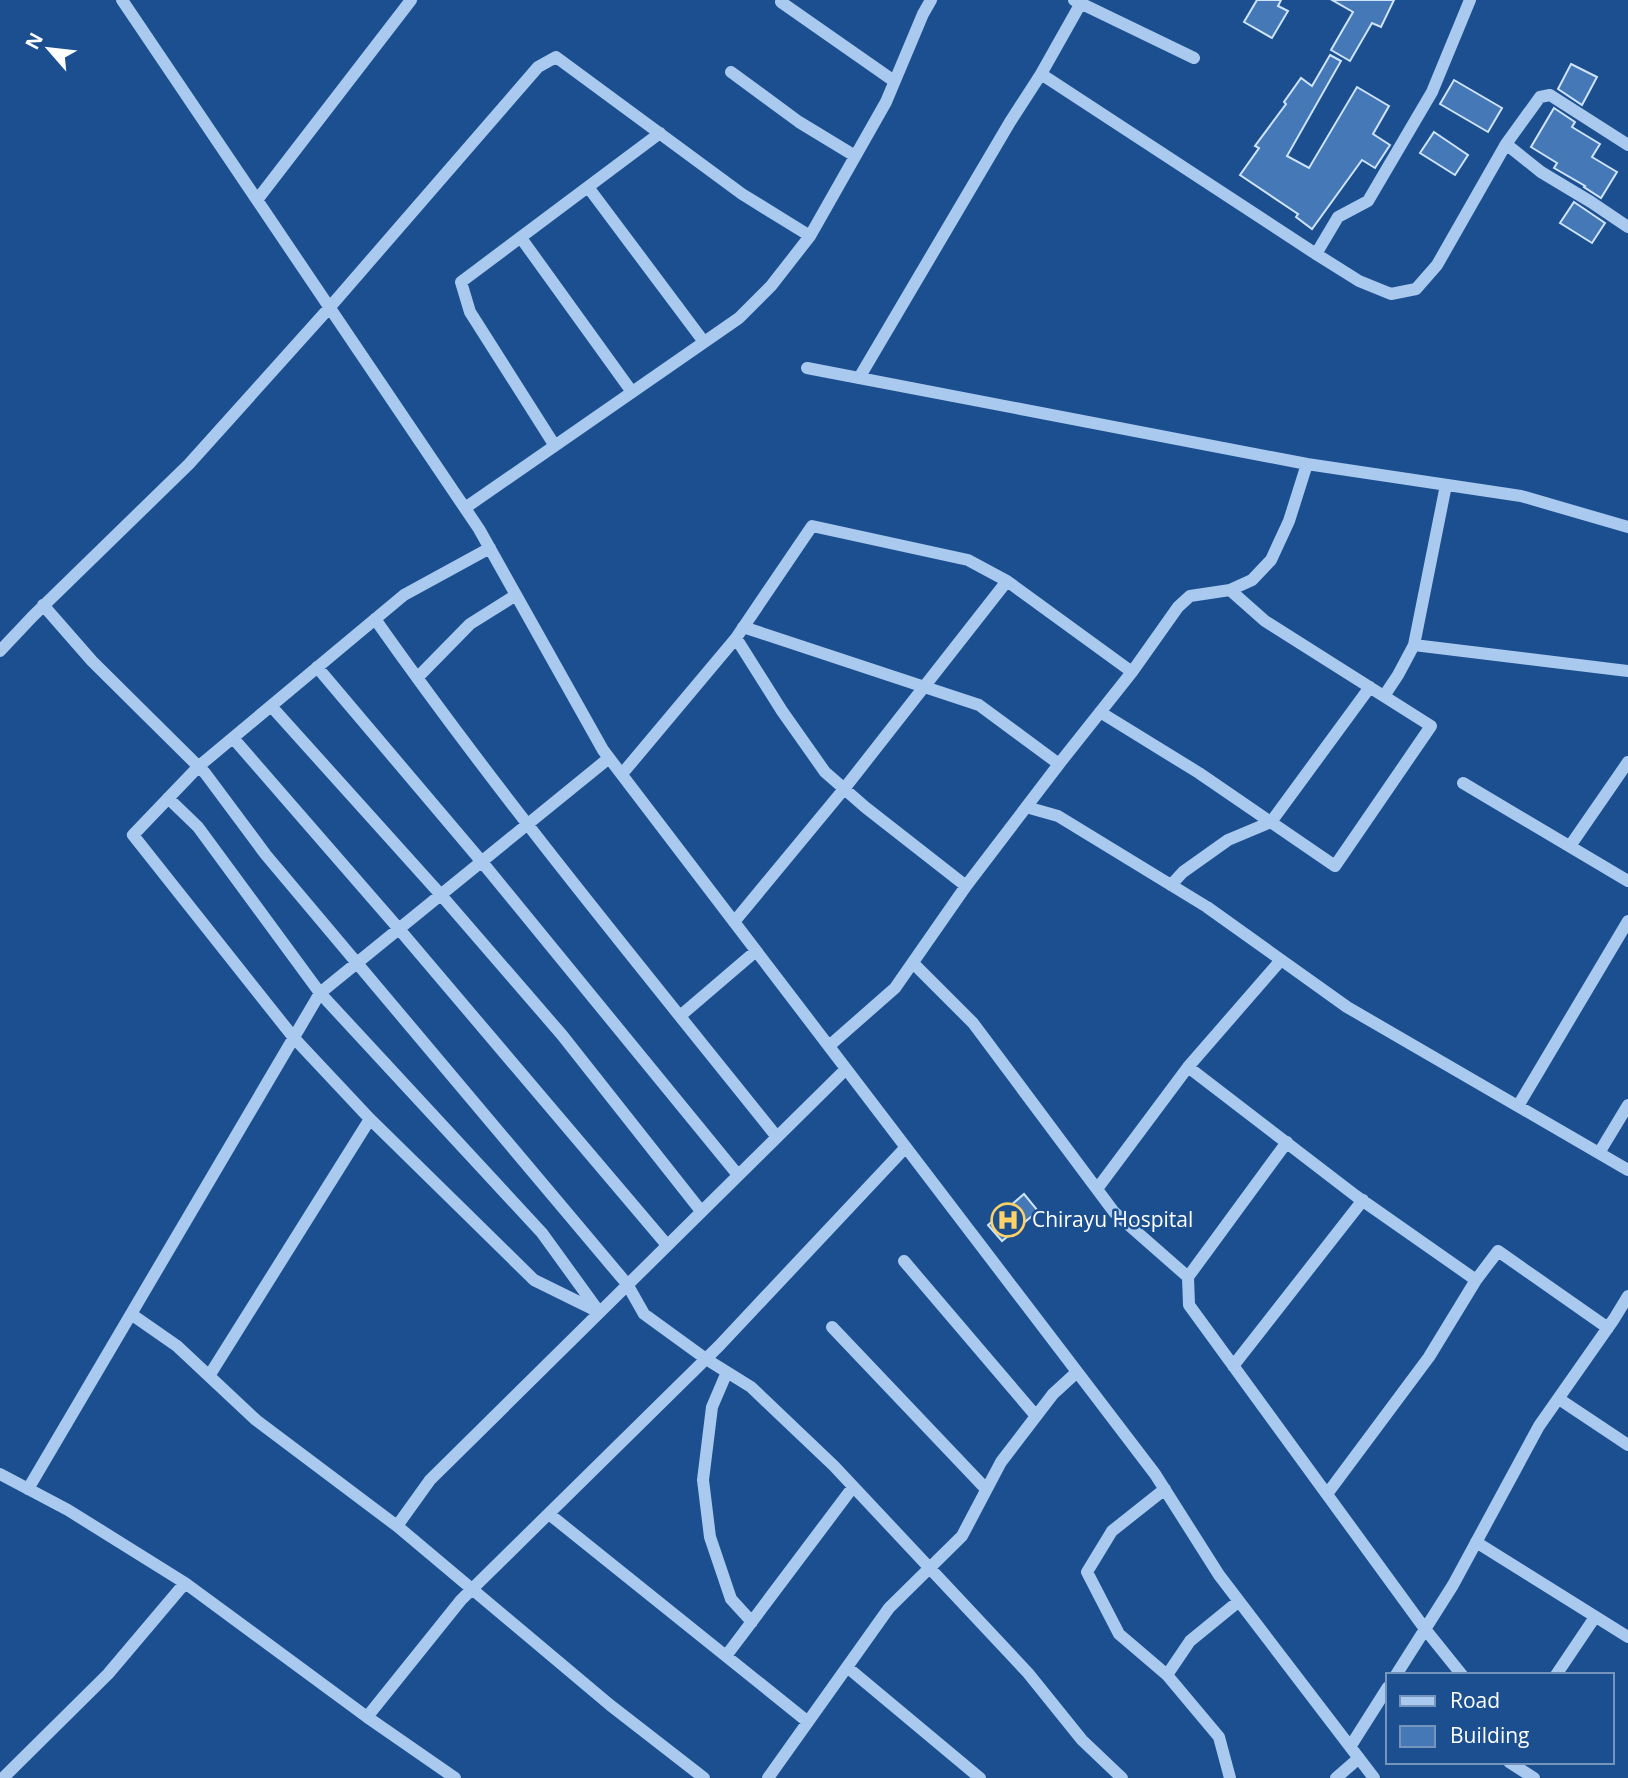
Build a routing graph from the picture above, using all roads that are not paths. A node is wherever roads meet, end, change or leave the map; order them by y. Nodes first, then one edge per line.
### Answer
1 (122, 0) edge
2 (411, 0) edge
3 (931, 0) edge
4 (1470, 0) edge
5 (781, 2) edge
6 (1077, 2) edge
7 (1194, 58) dead end
8 (731, 72) dead end
9 (1041, 74) junction
10 (894, 81) junction
11 (660, 133) junction
12 (1506, 144) junction
13 (1628, 145) edge
14 (855, 156) junction
15 (589, 187) junction
16 (257, 200) junction
17 (1628, 227) edge
18 (810, 236) junction
19 (521, 238) junction
20 (1316, 254) junction
21 (330, 307) junction
22 (704, 342) junction
23 (807, 368) dead end
24 (859, 378) junction
25 (632, 392) junction
26 (555, 446) junction
27 (1307, 464) junction
28 (1446, 485) junction
29 (465, 508) junction
30 (1628, 527) edge
31 (490, 548) junction
32 (1007, 581) junction
33 (1230, 590) junction
34 (516, 595) junction
35 (43, 605) junction
36 (375, 619) junction
37 (740, 633) junction
38 (1414, 645) junction
39 (0, 651) edge
40 (317, 667) junction
41 (1628, 671) edge
42 (1132, 672) junction
43 (416, 678) junction
44 (924, 687) junction
45 (1370, 687) junction
46 (1384, 696) junction
47 (271, 706) junction
48 (1100, 712) junction
49 (233, 738) junction
50 (609, 758) junction
51 (1628, 762) edge
52 (1059, 764) junction
53 (199, 766) junction
54 (622, 774) junction
55 (1463, 783) dead end
56 (844, 789) junction
57 (168, 798) junction
58 (1026, 807) junction
59 (1271, 822) junction
60 (527, 825) junction
61 (1570, 846) junction
62 (482, 862) junction
63 (1628, 881) edge
64 (1171, 885) junction
65 (967, 886) junction
66 (441, 895) junction
67 (1628, 921) edge
68 (734, 922) junction
69 (399, 929) junction
70 (756, 951) junction
71 (1281, 960) junction
72 (358, 962) junction
73 (913, 963) junction
74 (320, 993) junction
75 (680, 1016) junction
76 (294, 1038) junction
77 (829, 1046) junction
78 (1188, 1067) junction
79 (846, 1069) junction
80 (1628, 1105) edge
81 (1518, 1106) junction
82 (370, 1119) junction
83 (777, 1137) junction
84 (1287, 1142) junction
85 (906, 1147) junction
86 (1599, 1153) junction
87 (1628, 1170) edge
88 (738, 1175) junction
89 (1097, 1189) junction
90 (1363, 1200) junction
91 (701, 1211) junction
92 (667, 1245) junction
93 (904, 1261) dead end
94 (1188, 1277) junction
95 (1476, 1280) junction
96 (627, 1284) junction
97 (1628, 1296) edge
98 (599, 1312) junction
99 (131, 1314) junction
100 (832, 1328) dead end
101 (1608, 1328) junction
102 (706, 1359) junction
103 (1233, 1366) junction
104 (727, 1372) junction
105 (1077, 1372) junction
106 (209, 1376) junction
107 (1559, 1399) junction
108 (1036, 1416) junction
109 (1628, 1445) edge
110 (0, 1474) edge
111 (853, 1487) junction
112 (28, 1489) junction
113 (986, 1489) junction
114 (1165, 1489) junction
115 (1327, 1494) junction
116 (548, 1514) junction
117 (397, 1526) junction
118 (1476, 1542) junction
119 (928, 1569) junction
120 (186, 1583) junction
121 (472, 1589) junction
122 (1239, 1601) junction
123 (1595, 1617) junction
124 (752, 1622) junction
125 (1425, 1629) junction
126 (1628, 1637) edge
127 (726, 1656) junction
128 (847, 1667) junction
129 (1397, 1673) edge
130 (1460, 1673) edge
131 (1557, 1673) edge
132 (1167, 1675) junction
133 (1386, 1690) edge
134 (367, 1717) junction
135 (808, 1722) junction
136 (1350, 1747) junction
137 (1359, 1758) junction
138 (1512, 1764) edge
139 (3, 1778) edge
140 (455, 1778) edge
141 (704, 1778) edge
142 (768, 1778) edge
143 (981, 1778) edge
144 (1122, 1778) edge
145 (1230, 1778) edge
146 (1336, 1778) edge
147 (1374, 1778) edge
148 (1534, 1778) edge

1 - 16 street
2 - 16 street
3 - 10 street
4 - 20 street
5 - 10 street
6 - 7 street
6 - 9 street
8 - 14 street
9 - 20 street
9 - 24 street
10 - 14 street
11 - 15 street
11 - 18 street
11 - 21 street
12 - 13 street
12 - 17 street
12 - 20 street
14 - 18 street
15 - 19 street
15 - 22 street
16 - 21 street
18 - 22 street
19 - 25 street
19 - 26 street
21 - 29 street
21 - 35 street
22 - 25 street
23 - 24 street
24 - 27 street
25 - 26 street
26 - 29 street
27 - 28 street
27 - 33 street
28 - 30 street
28 - 38 street
29 - 31 street
31 - 34 street
31 - 36 street
32 - 37 street
32 - 42 street
32 - 44 street
33 - 42 street
33 - 45 street
34 - 43 street
34 - 50 street
35 - 39 street
35 - 53 street
36 - 40 street
36 - 43 street
37 - 44 street
37 - 54 street
37 - 56 street
38 - 41 street
38 - 46 street
40 - 47 street
40 - 62 street
42 - 48 street
43 - 60 street
44 - 52 street
44 - 56 street
45 - 46 street
45 - 59 street
46 - 59 street
47 - 49 street
47 - 66 street
48 - 52 street
48 - 59 street
49 - 53 street
49 - 69 street
50 - 54 street
50 - 60 street
51 - 61 street
52 - 58 street
53 - 57 street
53 - 72 street
54 - 68 street
55 - 61 street
56 - 65 street
56 - 68 street
57 - 74 street
57 - 76 street
58 - 64 street
58 - 65 street
59 - 64 street
60 - 62 street
60 - 75 street
61 - 63 street
62 - 66 street
62 - 88 street
64 - 71 street
65 - 73 street
66 - 69 street
66 - 91 street
67 - 81 street
68 - 70 street
69 - 72 street
69 - 92 street
70 - 75 street
70 - 77 street
71 - 78 street
71 - 81 street
72 - 74 street
72 - 96 street
73 - 77 street
73 - 89 street
74 - 76 street
74 - 98 street
75 - 83 street
76 - 82 street
76 - 99 street
77 - 79 street
78 - 84 street
78 - 89 street
79 - 83 street
79 - 85 street
80 - 86 street
81 - 86 street
82 - 98 street
82 - 106 street
83 - 88 street
84 - 90 street
84 - 94 street
85 - 102 street
85 - 105 street
86 - 87 street
88 - 91 street
89 - 94 street
90 - 95 street
90 - 103 street
91 - 92 street
92 - 96 street
93 - 108 street
94 - 103 street
95 - 101 street
95 - 115 street
96 - 98 street
96 - 102 street
97 - 101 street
98 - 117 street
99 - 106 street
99 - 112 street
100 - 113 street
101 - 107 street
102 - 104 street
102 - 116 street
103 - 115 street
104 - 111 street
104 - 124 street
105 - 108 street
105 - 114 street
106 - 117 street
107 - 109 street
107 - 118 street
108 - 113 street
110 - 112 street
111 - 119 street
111 - 124 street
112 - 120 street
113 - 119 street
114 - 122 street
114 - 132 street
115 - 125 street
116 - 121 street
116 - 127 street
117 - 121 street
118 - 123 street
118 - 125 street
119 - 128 street
119 - 144 street
120 - 134 street
120 - 139 street
121 - 134 street
121 - 141 street
122 - 132 street
122 - 136 street
123 - 126 street
123 - 131 street
124 - 127 street
125 - 129 street
125 - 130 street
127 - 135 street
128 - 135 street
128 - 143 street
132 - 145 street
133 - 136 street
134 - 140 street
135 - 142 street
136 - 137 street
137 - 146 street
137 - 147 street
138 - 148 street

